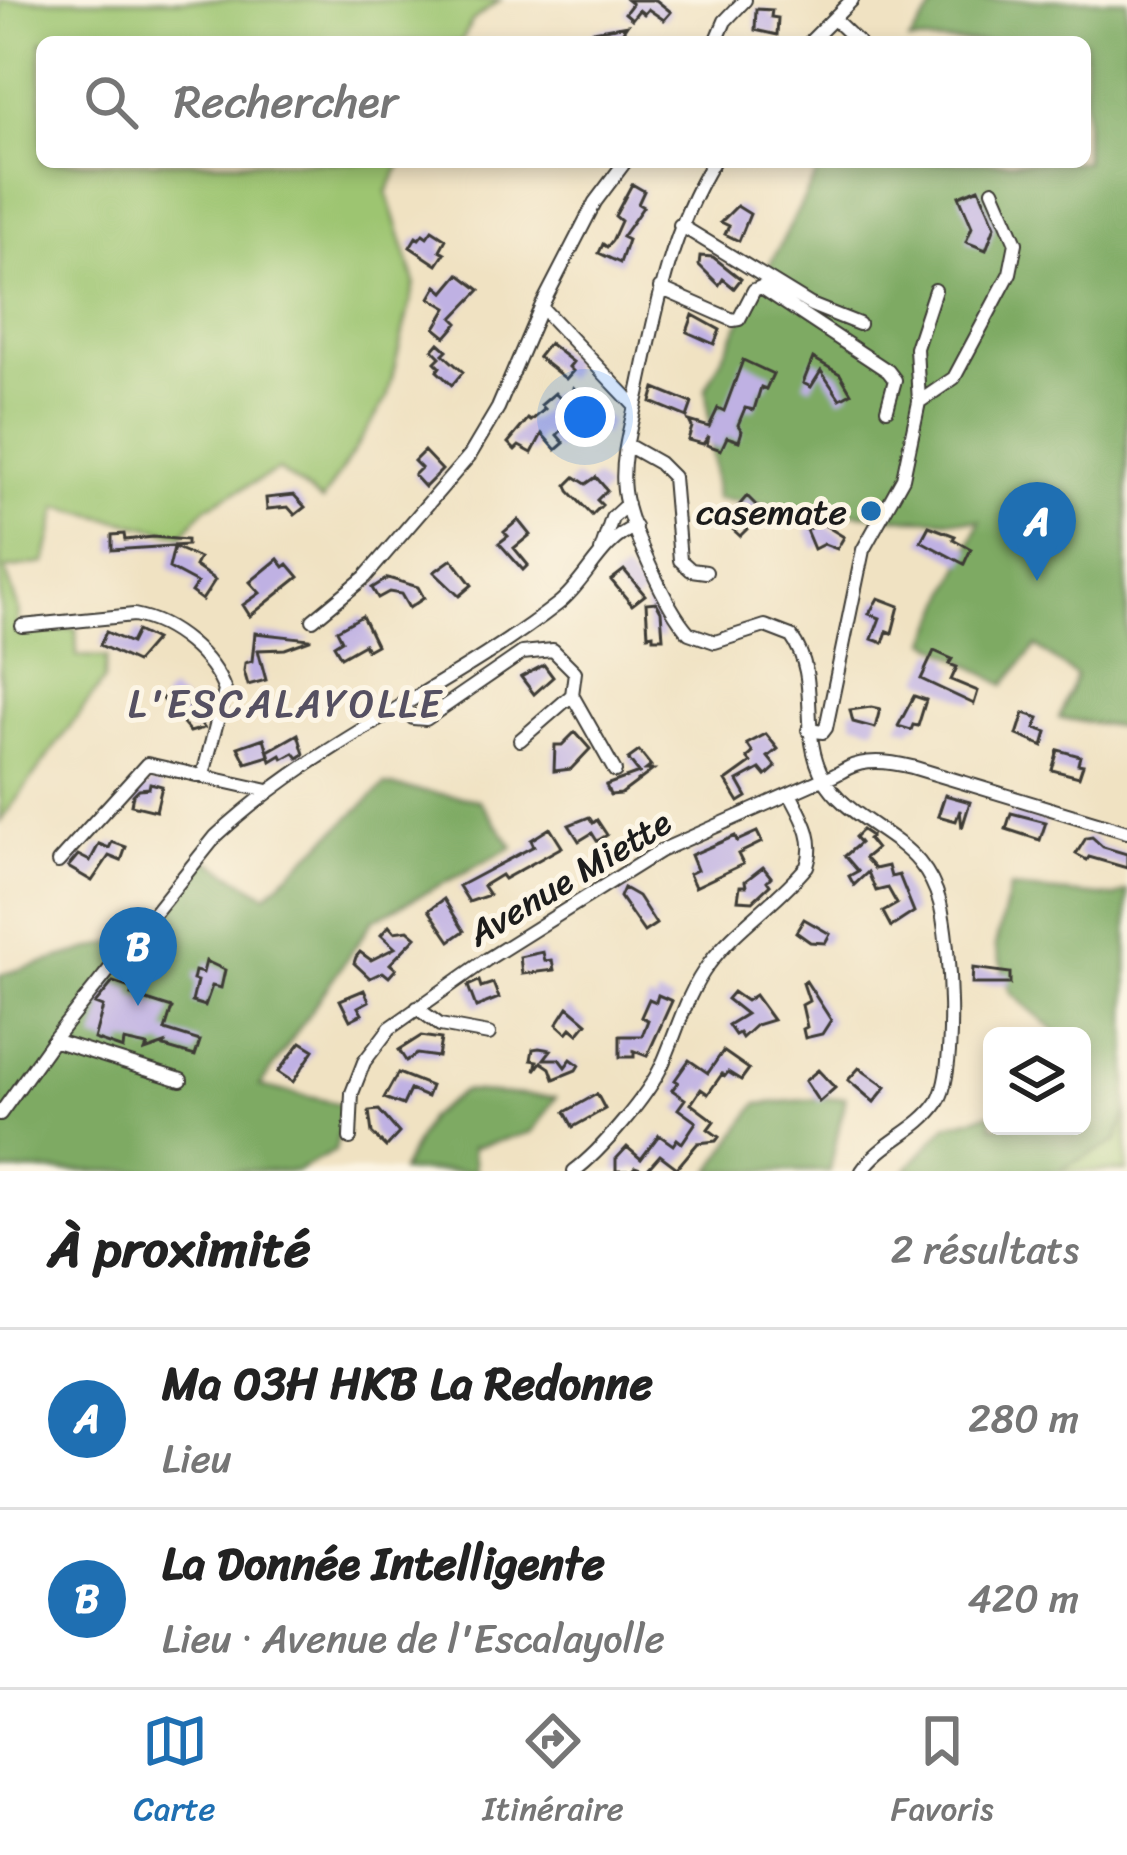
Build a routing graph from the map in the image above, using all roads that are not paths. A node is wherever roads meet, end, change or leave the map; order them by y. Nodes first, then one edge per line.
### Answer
1 (745, 0) edge
2 (852, 0) edge
3 (834, 19) junction
4 (721, 36) edge
5 (816, 36) edge
6 (852, 36) edge
7 (621, 168) edge
8 (710, 168) edge
9 (993, 190) dead end
10 (680, 225) junction
11 (661, 288) junction
12 (935, 290) dead end
13 (541, 307) junction
14 (860, 324) dead end
15 (919, 402) junction
16 (635, 406) junction
17 (887, 410) dead end
18 (627, 445) junction
19 (627, 504) junction
20 (635, 527) junction
21 (599, 558) junction
22 (706, 572) dead end
23 (313, 620) dead end
24 (22, 626) dead end
25 (572, 695) junction
26 (401, 704) junction
27 (808, 730) junction
28 (520, 740) dead end
29 (615, 771) dead end
30 (203, 775) junction
31 (824, 779) junction
32 (268, 791) junction
33 (790, 794) junction
34 (1127, 832) edge
35 (58, 862) dead end
36 (417, 1008) junction
37 (489, 1034) dead end
38 (53, 1040) junction
39 (181, 1080) dead end
40 (2, 1108) edge
41 (350, 1138) dead end
42 (574, 1171) edge
43 (862, 1171) edge

1 - 4 street
2 - 3 street
3 - 5 street
3 - 6 street
7 - 13 street
8 - 10 street
9 - 15 street
10 - 11 street
10 - 14 street
11 - 16 street
11 - 17 street
12 - 15 street
13 - 16 street
13 - 23 street
15 - 27 street
16 - 18 street
18 - 19 street
18 - 22 street
19 - 20 street
19 - 21 street
20 - 21 street
20 - 27 street
21 - 26 street
24 - 30 street
25 - 26 street
25 - 28 street
25 - 29 street
26 - 32 street
27 - 31 street
30 - 32 street
30 - 35 street
31 - 33 street, Avenue Miette
31 - 34 street, Avenue Miette
31 - 43 street
32 - 38 street
33 - 36 street, Avenue Miette
33 - 42 street
36 - 37 street
36 - 41 street, Avenue Miette
38 - 39 street
38 - 40 street

